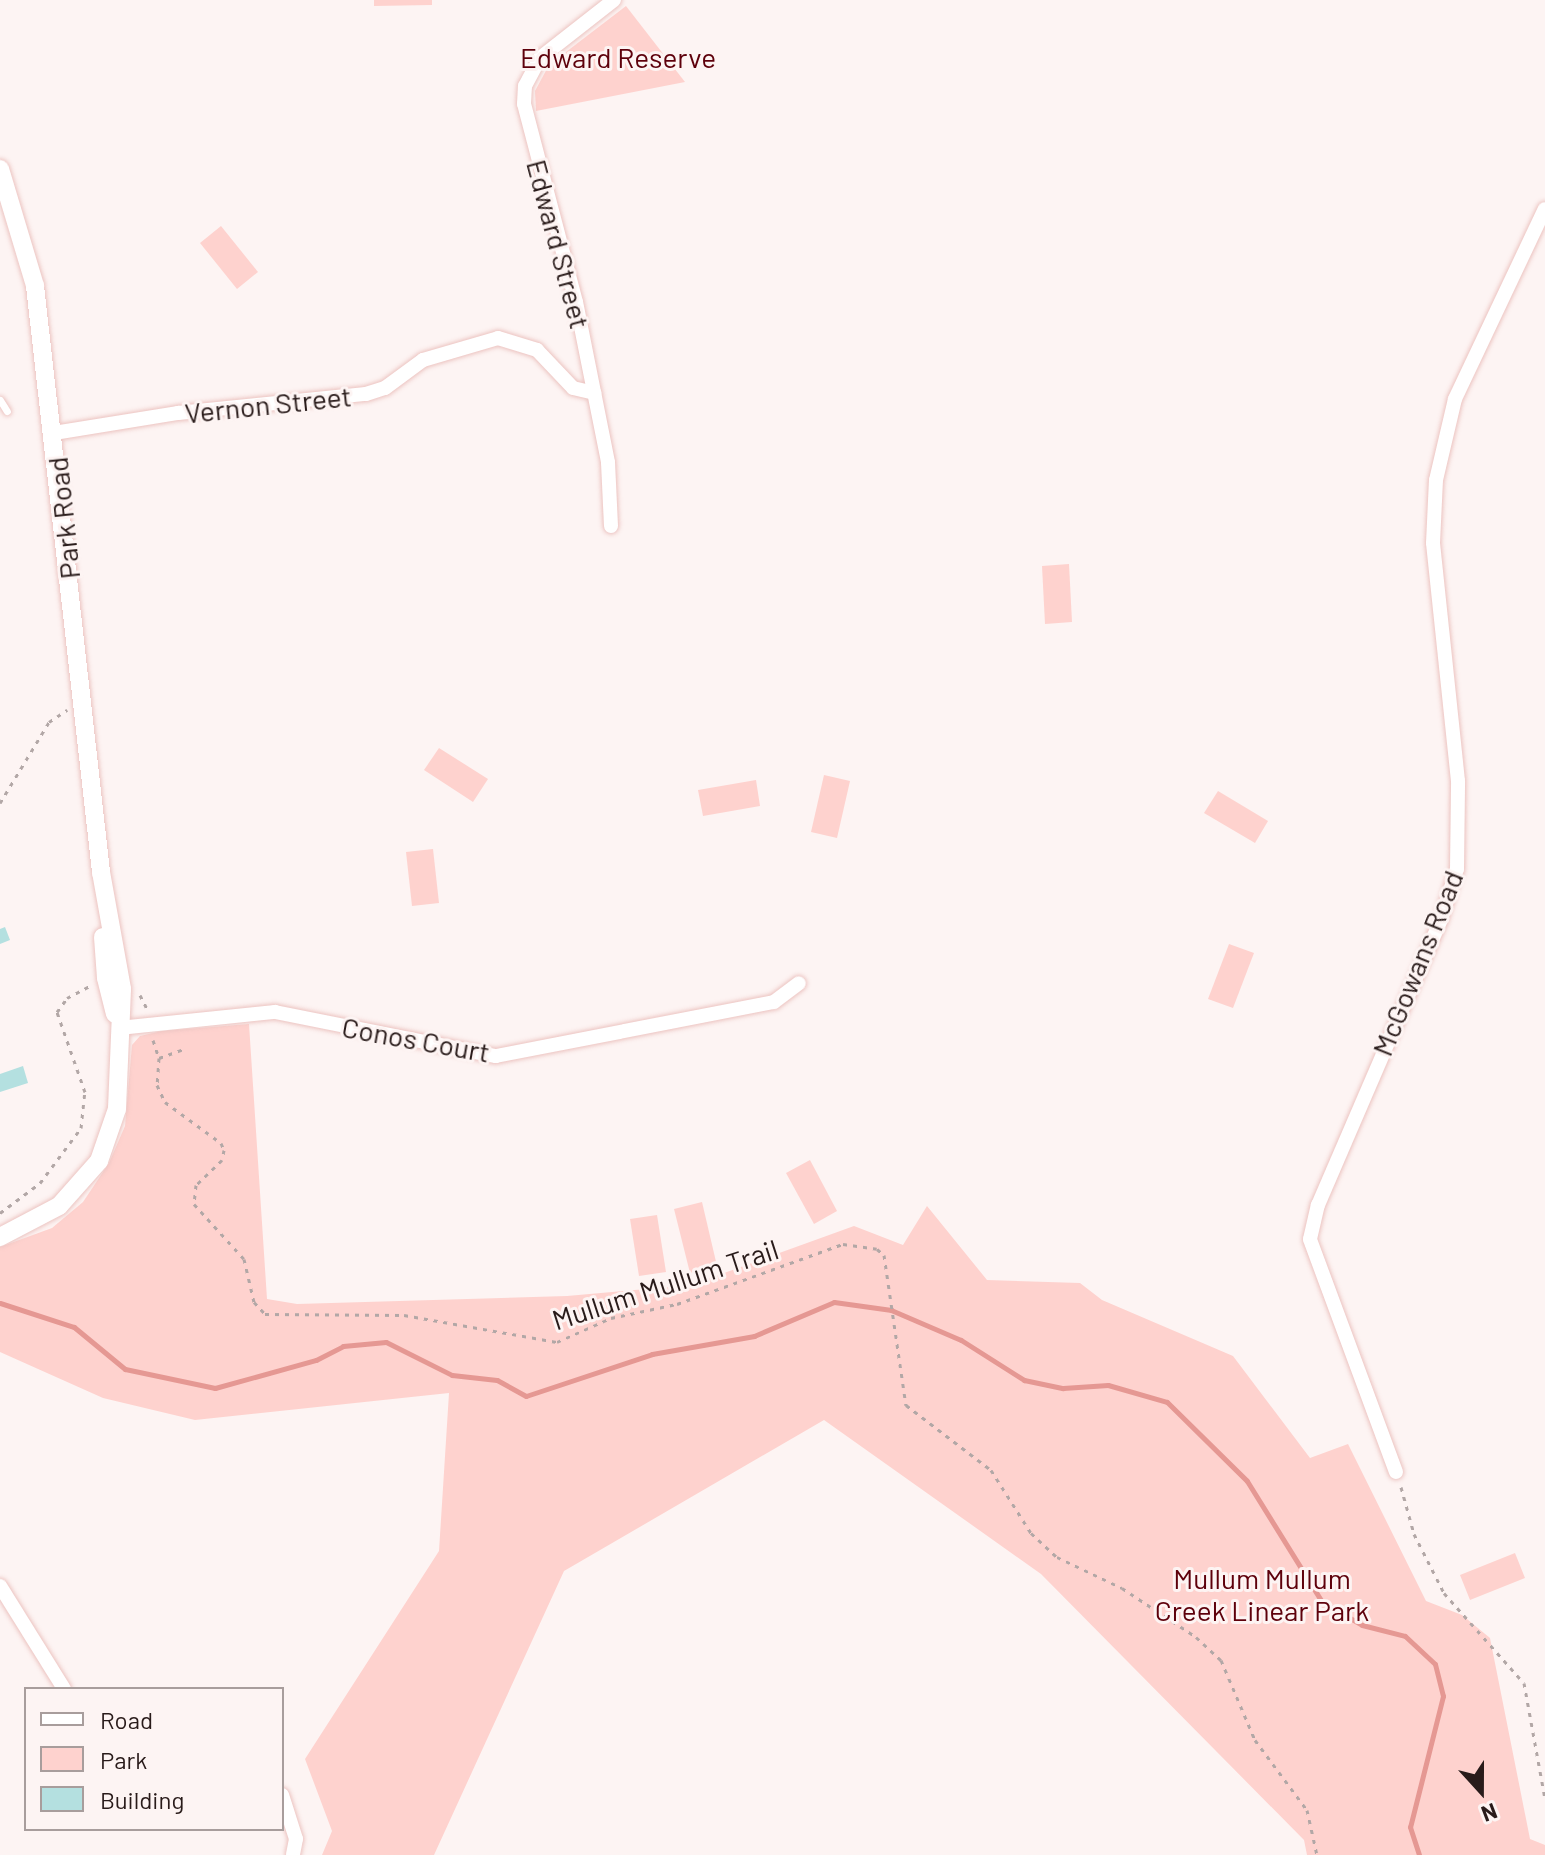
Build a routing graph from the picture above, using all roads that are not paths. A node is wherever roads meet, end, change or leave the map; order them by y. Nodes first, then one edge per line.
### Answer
1 (614, 0) edge
2 (0, 169) edge
3 (1545, 209) edge
4 (594, 393) junction
5 (0, 400) edge
6 (7, 411) dead end
7 (54, 433) junction
8 (611, 526) dead end
9 (799, 983) dead end
10 (119, 1028) junction
11 (0, 1237) edge
12 (1396, 1472) road end
13 (0, 1586) edge
14 (63, 1687) edge
15 (284, 1801) edge
16 (293, 1855) edge

1 - 4 street, Edward Street
2 - 7 street, Park Road
3 - 12 street, McGowans Road
4 - 7 street, Vernon Street
4 - 8 street, Edward Street
5 - 6 lane
7 - 10 street, Park Road
9 - 10 street, Conos Court
10 - 11 street, Park Road
13 - 14 street
15 - 16 street

